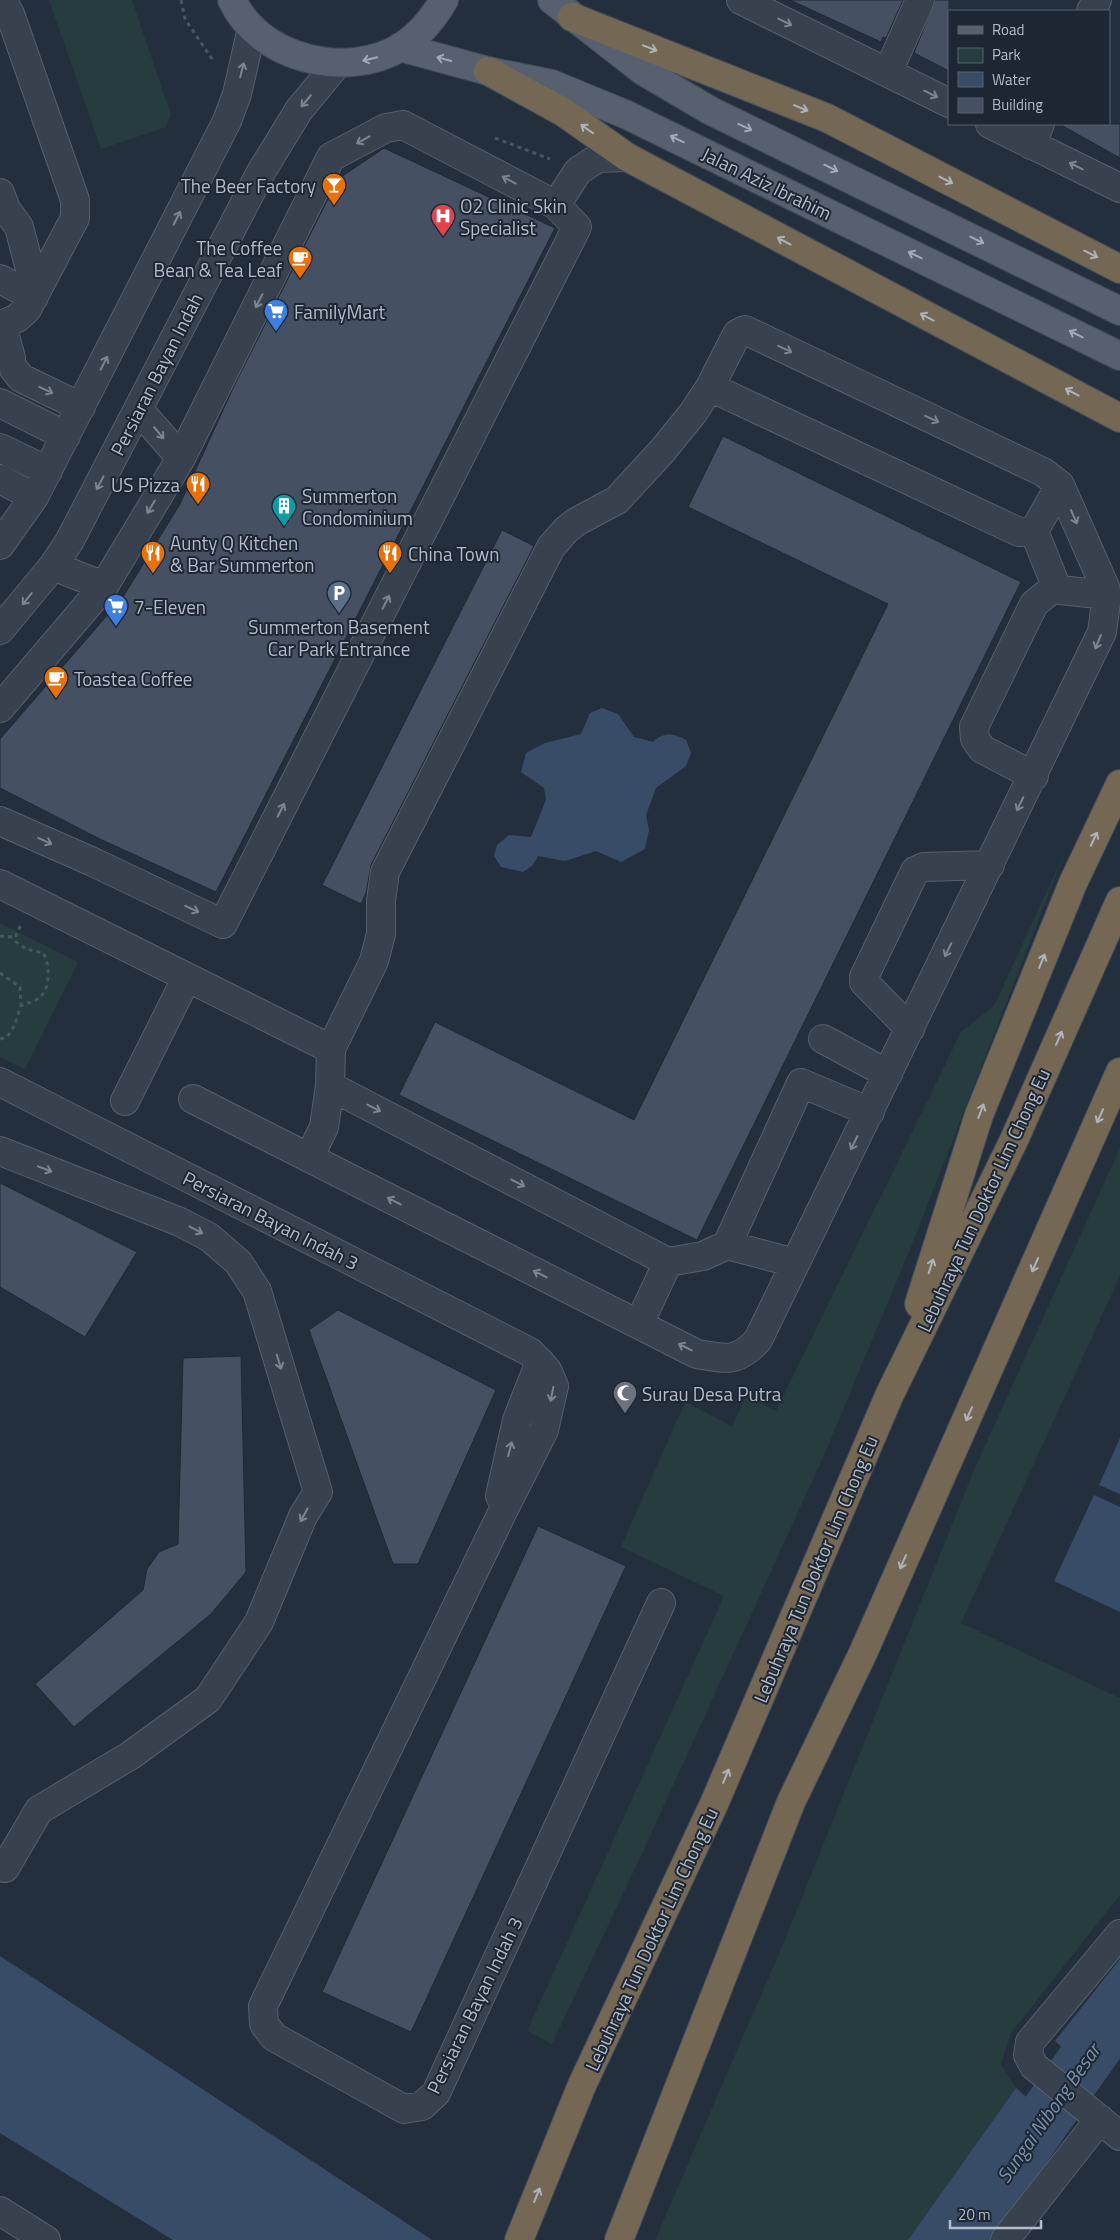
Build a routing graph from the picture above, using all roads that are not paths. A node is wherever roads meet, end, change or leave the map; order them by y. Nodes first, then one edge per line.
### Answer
1 (2, 0) edge
2 (232, 0) edge
3 (444, 0) edge
4 (741, 0) edge
5 (920, 0) edge
6 (562, 8) edge
7 (252, 28) junction
8 (400, 47) junction
9 (337, 64) junction
10 (488, 71) junction
11 (888, 72) junction
12 (948, 102) edge
13 (994, 125) edge
14 (1035, 134) edge
15 (627, 157) junction
16 (1120, 188) edge
17 (0, 193) edge
18 (556, 205) junction
19 (1120, 269) edge
20 (0, 279) edge
21 (35, 295) junction
22 (1120, 311) edge
23 (1, 326) edge
24 (1120, 356) edge
25 (710, 387) junction
26 (0, 404) edge
27 (82, 407) junction
28 (138, 408) junction
29 (1120, 418) edge
30 (66, 436) junction
31 (0, 448) edge
32 (181, 458) junction
33 (48, 471) junction
34 (0, 479) edge
35 (1060, 485) junction
36 (34, 497) junction
37 (1034, 531) junction
38 (0, 546) edge
39 (53, 566) junction
40 (104, 586) junction
41 (1056, 586) junction
42 (1107, 594) junction
43 (0, 630) edge
44 (0, 708) edge
45 (1034, 776) junction
46 (1120, 784) edge
47 (0, 821) edge
48 (990, 864) junction
49 (0, 884) edge
50 (1120, 901) edge
51 (187, 977) junction
52 (910, 1029) junction
53 (823, 1040) dead end
54 (331, 1049) junction
55 (1120, 1072) edge
56 (888, 1074) junction
57 (0, 1082) edge
58 (330, 1086) junction
59 (193, 1099) dead end
60 (125, 1101) dead end
61 (870, 1112) junction
62 (0, 1151) edge
63 (309, 1158) junction
64 (727, 1245) junction
65 (668, 1262) junction
66 (796, 1263) junction
67 (639, 1324) junction
68 (889, 1396) junction
69 (661, 1603) dead end
70 (0, 1865) edge
71 (1120, 1934) edge
72 (1102, 2120) edge
73 (0, 2211) edge
74 (46, 2240) edge
75 (519, 2240) edge
76 (619, 2240) edge
77 (1005, 2240) edge

1 - 21 street
2 - 7 main road
3 - 8 main road
4 -> 11 street
5 - 11 street
6 -> 19 highway
6 -> 22 main road
7 - 9 main road
27 -> 7 street
8 -> 9 main road
10 -> 8 main road, Jalan Aziz Ibrahim
9 -> 28 street, Persiaran Bayan Indah
15 -> 10 highway
24 -> 10 main road, Jalan Aziz Ibrahim
11 -> 12 street
13 - 14 street
16 -> 14 street
15 - 18 street
29 -> 15 highway
17 - 21 street
18 -> 32 street
47 -> 18 street
20 - 21 street
21 - 23 street
23 -> 27 street
25 -> 35 street
25 - 37 street
25 - 54 street
26 - 30 street
27 - 30 street
28 -> 32 street
28 -> 39 street, Persiaran Bayan Indah
30 - 33 street
31 - 33 street
32 -> 40 street
33 - 36 street
34 - 36 street
35 - 37 street
35 -> 42 street
36 - 38 street
37 - 41 street
39 - 40 street
39 -> 43 street, Persiaran Bayan Indah
40 - 44 street
41 - 42 street
41 - 45 street
42 -> 45 street
45 -> 48 street
68 -> 46 highway
48 -> 52 street
48 - 52 street
49 - 51 street
68 -> 50 highway, Lebuhraya Tun Doktor Lim Chong Eu
51 - 54 street
51 - 60 street
52 - 56 street
53 - 56 street
54 - 58 street
55 -> 76 highway
56 - 61 street
57 - 69 street, Persiaran Bayan Indah 3
58 - 63 street
58 -> 65 street
59 - 63 street
61 - 64 street
61 -> 66 street
62 -> 70 street
67 -> 63 street
64 - 65 street
64 - 66 street
65 - 67 street
66 -> 67 street
75 -> 68 highway, Lebuhraya Tun Doktor Lim Chong Eu
71 - 72 street
72 - 77 street
73 - 74 street

